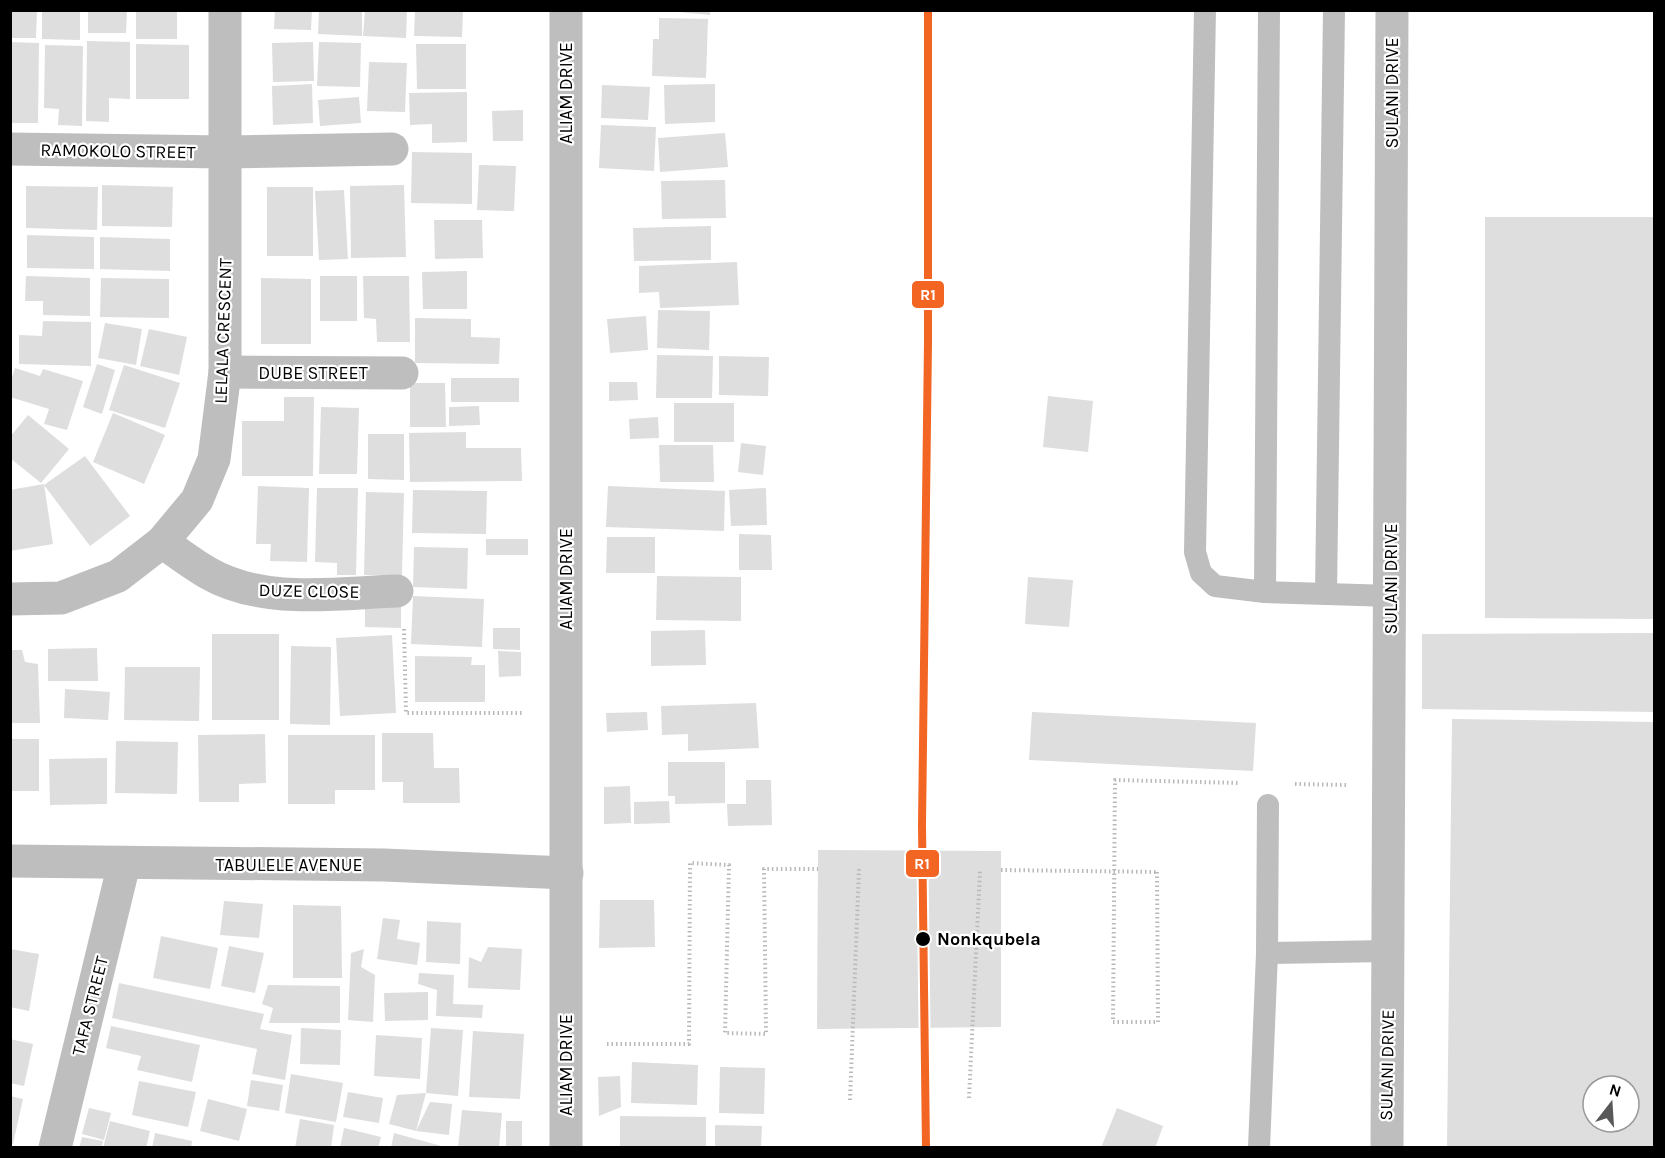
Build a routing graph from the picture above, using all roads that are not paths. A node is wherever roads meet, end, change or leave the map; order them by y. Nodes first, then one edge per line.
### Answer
1 (225, 10) edge
2 (566, 10) edge
3 (1205, 10) edge
4 (1269, 10) edge
5 (1334, 10) edge
6 (1392, 10) edge
7 (10, 149) edge
8 (392, 149) dead end
9 (226, 152) junction
10 (225, 372) junction
11 (402, 373) dead end
12 (162, 542) junction
13 (398, 591) road end
14 (1265, 592) junction
15 (1326, 594) junction
16 (1391, 596) junction
17 (10, 599) edge
18 (1268, 805) dead end
19 (10, 861) edge
20 (124, 864) junction
21 (567, 873) junction
22 (1389, 951) junction
23 (1268, 954) junction
24 (55, 1148) edge
25 (566, 1148) edge
26 (1258, 1148) edge
27 (1387, 1148) edge

1 - 9 street, LELALA CRESCENT
2 - 21 street, ALIAM DRIVE
3 - 14 lane
4 - 14 lane
5 - 15 lane
6 - 16 street, SULANI DRIVE
7 - 9 street, RAMOKOLO STREET
8 - 9 street
9 - 10 street, LELALA CRESCENT
10 - 11 street, DUBE STREET
10 - 12 street, LELALA CRESCENT
12 - 13 street, DUZE CLOSE
12 - 17 street, LELALA CRESCENT
14 - 15 lane
15 - 16 lane
16 - 22 street, SULANI DRIVE
18 - 23 lane
19 - 20 street, TABULELE AVENUE
20 - 21 street, TABULELE AVENUE
20 - 24 street, TAFA STREET
21 - 25 street, ALIAM DRIVE
22 - 23 lane
22 - 27 street, SULANI DRIVE
23 - 26 lane

